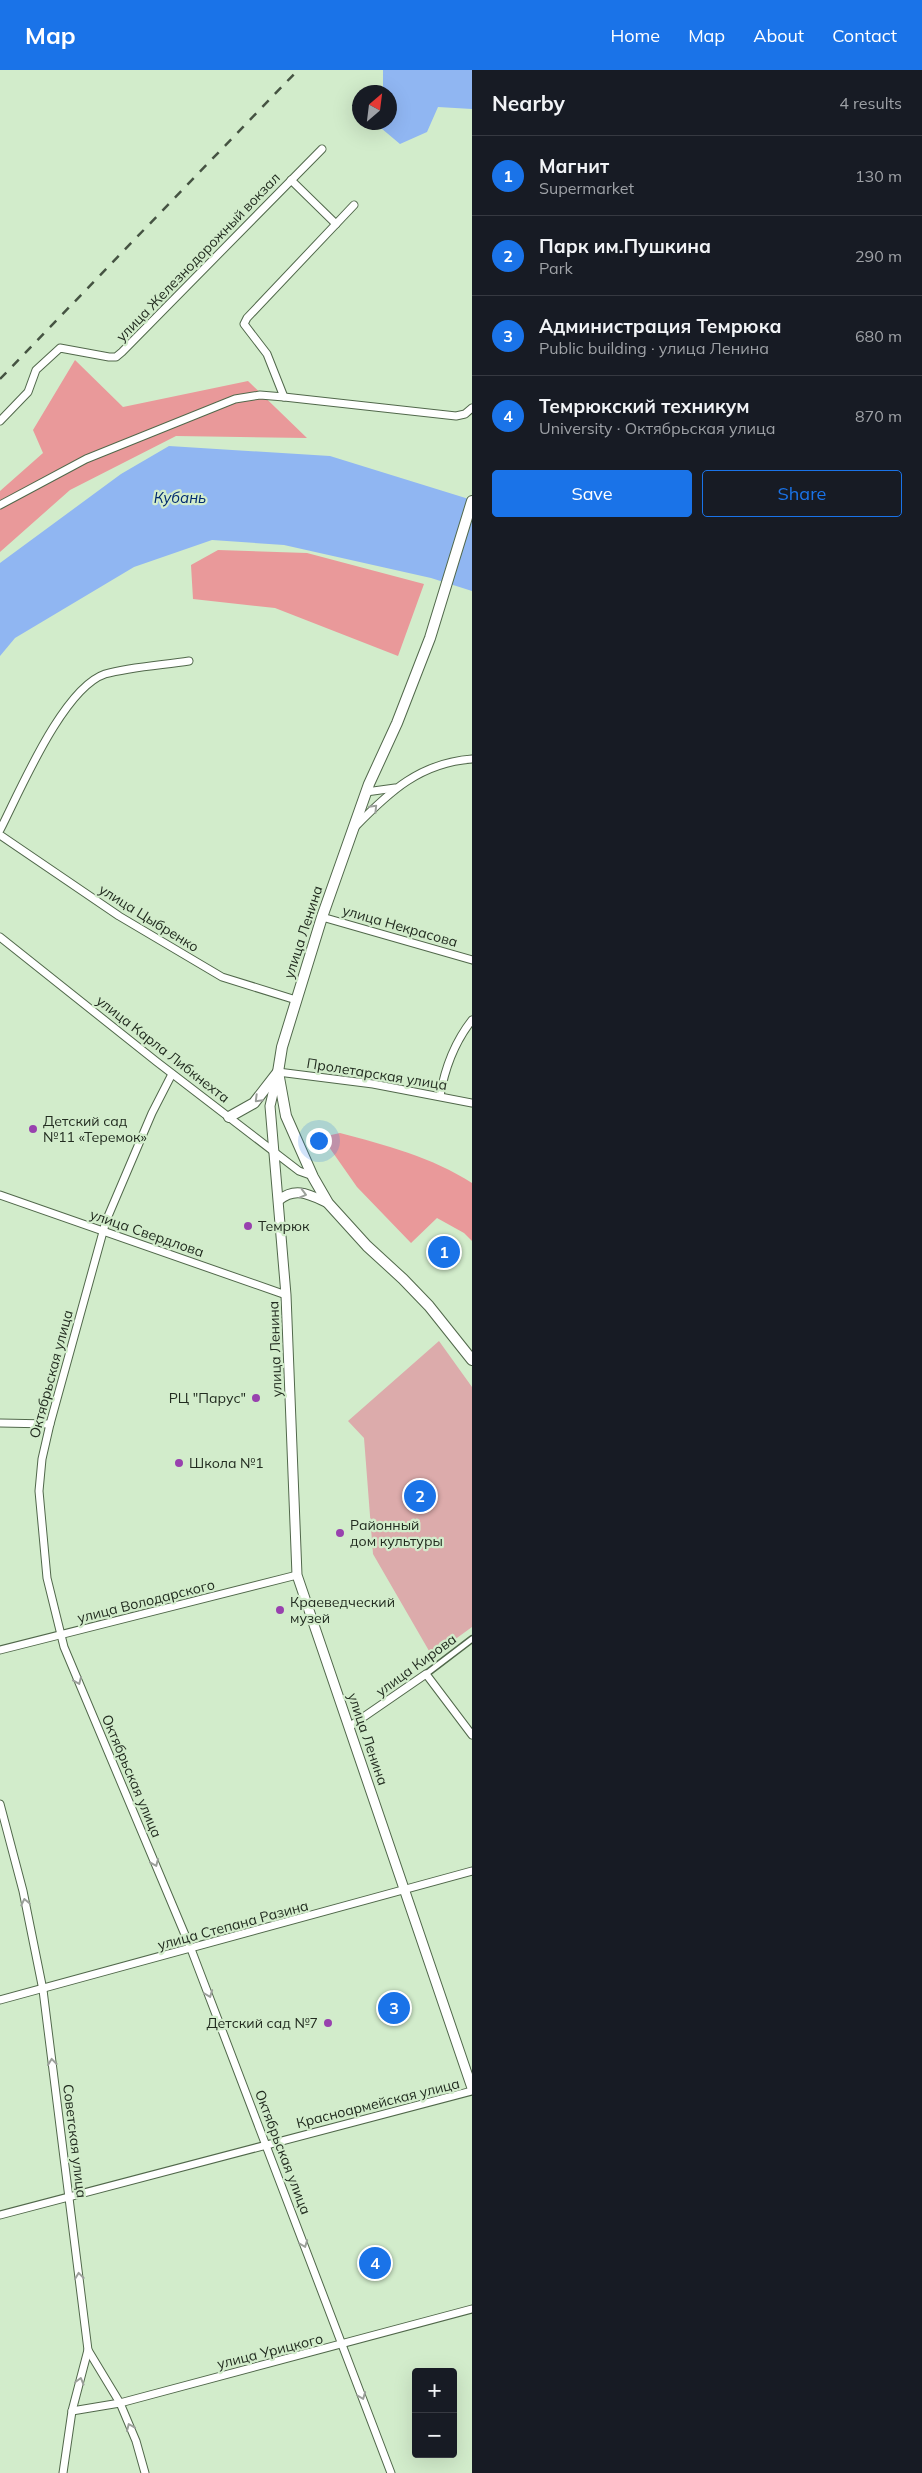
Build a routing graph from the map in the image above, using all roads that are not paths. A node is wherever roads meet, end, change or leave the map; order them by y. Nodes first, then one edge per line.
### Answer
1 (322, 149) dead end
2 (291, 180) junction
3 (354, 206) dead end
4 (336, 224) junction
5 (284, 397) junction
6 (472, 408) edge
7 (0, 421) edge
8 (472, 501) edge
9 (0, 505) edge
10 (189, 661) dead end
11 (472, 759) edge
12 (398, 787) junction
13 (366, 792) junction
14 (0, 830) edge
15 (352, 830) junction
16 (0, 835) edge
17 (322, 917) junction
18 (0, 937) edge
19 (472, 960) edge
20 (296, 1000) junction
21 (472, 1020) edge
22 (278, 1072) junction
23 (172, 1074) junction
24 (440, 1096) junction
25 (472, 1102) edge
26 (229, 1117) junction
27 (273, 1150) junction
28 (313, 1176) junction
29 (0, 1195) edge
30 (279, 1200) junction
31 (328, 1203) junction
32 (103, 1231) junction
33 (286, 1295) junction
34 (472, 1360) edge
35 (0, 1423) edge
36 (50, 1424) junction
37 (297, 1575) junction
38 (60, 1636) junction
39 (472, 1640) edge
40 (0, 1650) edge
41 (426, 1674) junction
42 (349, 1727) junction
43 (472, 1735) edge
44 (0, 1804) edge
45 (472, 1871) edge
46 (405, 1890) junction
47 (191, 1949) junction
48 (43, 1990) junction
49 (0, 2000) edge
50 (472, 2090) edge
51 (267, 2144) junction
52 (70, 2199) junction
53 (0, 2215) edge
54 (472, 2310) edge
55 (342, 2345) junction
56 (88, 2350) junction
57 (120, 2402) junction
58 (72, 2411) junction
59 (63, 2473) edge
60 (146, 2473) edge
61 (391, 2473) edge

1 - 2 street, улица Железнодорожный вокзал
2 - 4 street
2 - 7 street, улица Железнодорожный вокзал
3 - 4 street
4 - 5 street
5 - 6 street
5 - 9 street
8 - 13 main road, улица Ленина
10 - 14 street
11 - 12 street
12 - 13 street
15 -> 12 street
13 - 15 main road, улица Ленина
15 - 17 main road, улица Ленина
16 - 20 street, улица Цыбренко
17 - 19 street, улица Некрасова
17 - 20 main road, улица Ленина
18 - 23 street, улица Карла Либкнехта
20 - 22 main road, улица Ленина
21 - 24 street
22 - 24 street, Пролетарская улица
22 -> 26 main road
22 - 27 street, улица Ленина
22 - 28 main road
23 - 26 street, улица Карла Либкнехта
23 - 32 street, Октябрьская улица
24 - 25 street, Пролетарская улица
26 - 27 street, улица Карла Либкнехта
27 - 28 street, улица Карла Либкнехта
27 - 30 street, улица Ленина
28 - 31 main road
29 - 32 street, улица Свердлова
30 -> 31 street
30 - 33 street, улица Ленина
31 - 34 main road
32 - 33 street, улица Свердлова
32 - 36 street, Октябрьская улица
33 - 37 street, улица Ленина
35 - 36 street
36 - 38 street, Октябрьская улица
37 - 38 street, улица Володарского
37 - 42 street, улица Ленина
38 - 40 street, улица Володарского
38 -> 47 street, Октябрьская улица
39 - 41 street, улица Кирова
41 - 42 street, улица Кирова
41 - 43 street
42 - 46 street, улица Ленина
48 -> 44 street, Советская улица
45 - 46 street, улица Степана Разина
46 - 47 street, улица Степана Разина
46 - 50 street, улица Ленина
47 - 48 street, улица Степана Разина
47 -> 51 street, Октябрьская улица
48 - 49 street, улица Степана Разина
52 -> 48 street, Советская улица
50 - 51 street, Красноармейская улица
51 - 52 street, Красноармейская улица
51 -> 55 street, Октябрьская улица
52 - 53 street, Красноармейская улица
56 -> 52 street, Советская улица
54 - 55 street, улица Урицкого
55 - 57 street, улица Урицкого
55 -> 61 street, Октябрьская улица
56 - 57 street, Советская улица
58 -> 56 street
57 - 58 street, улица Урицкого
60 -> 57 street, Советская улица
58 - 59 street

